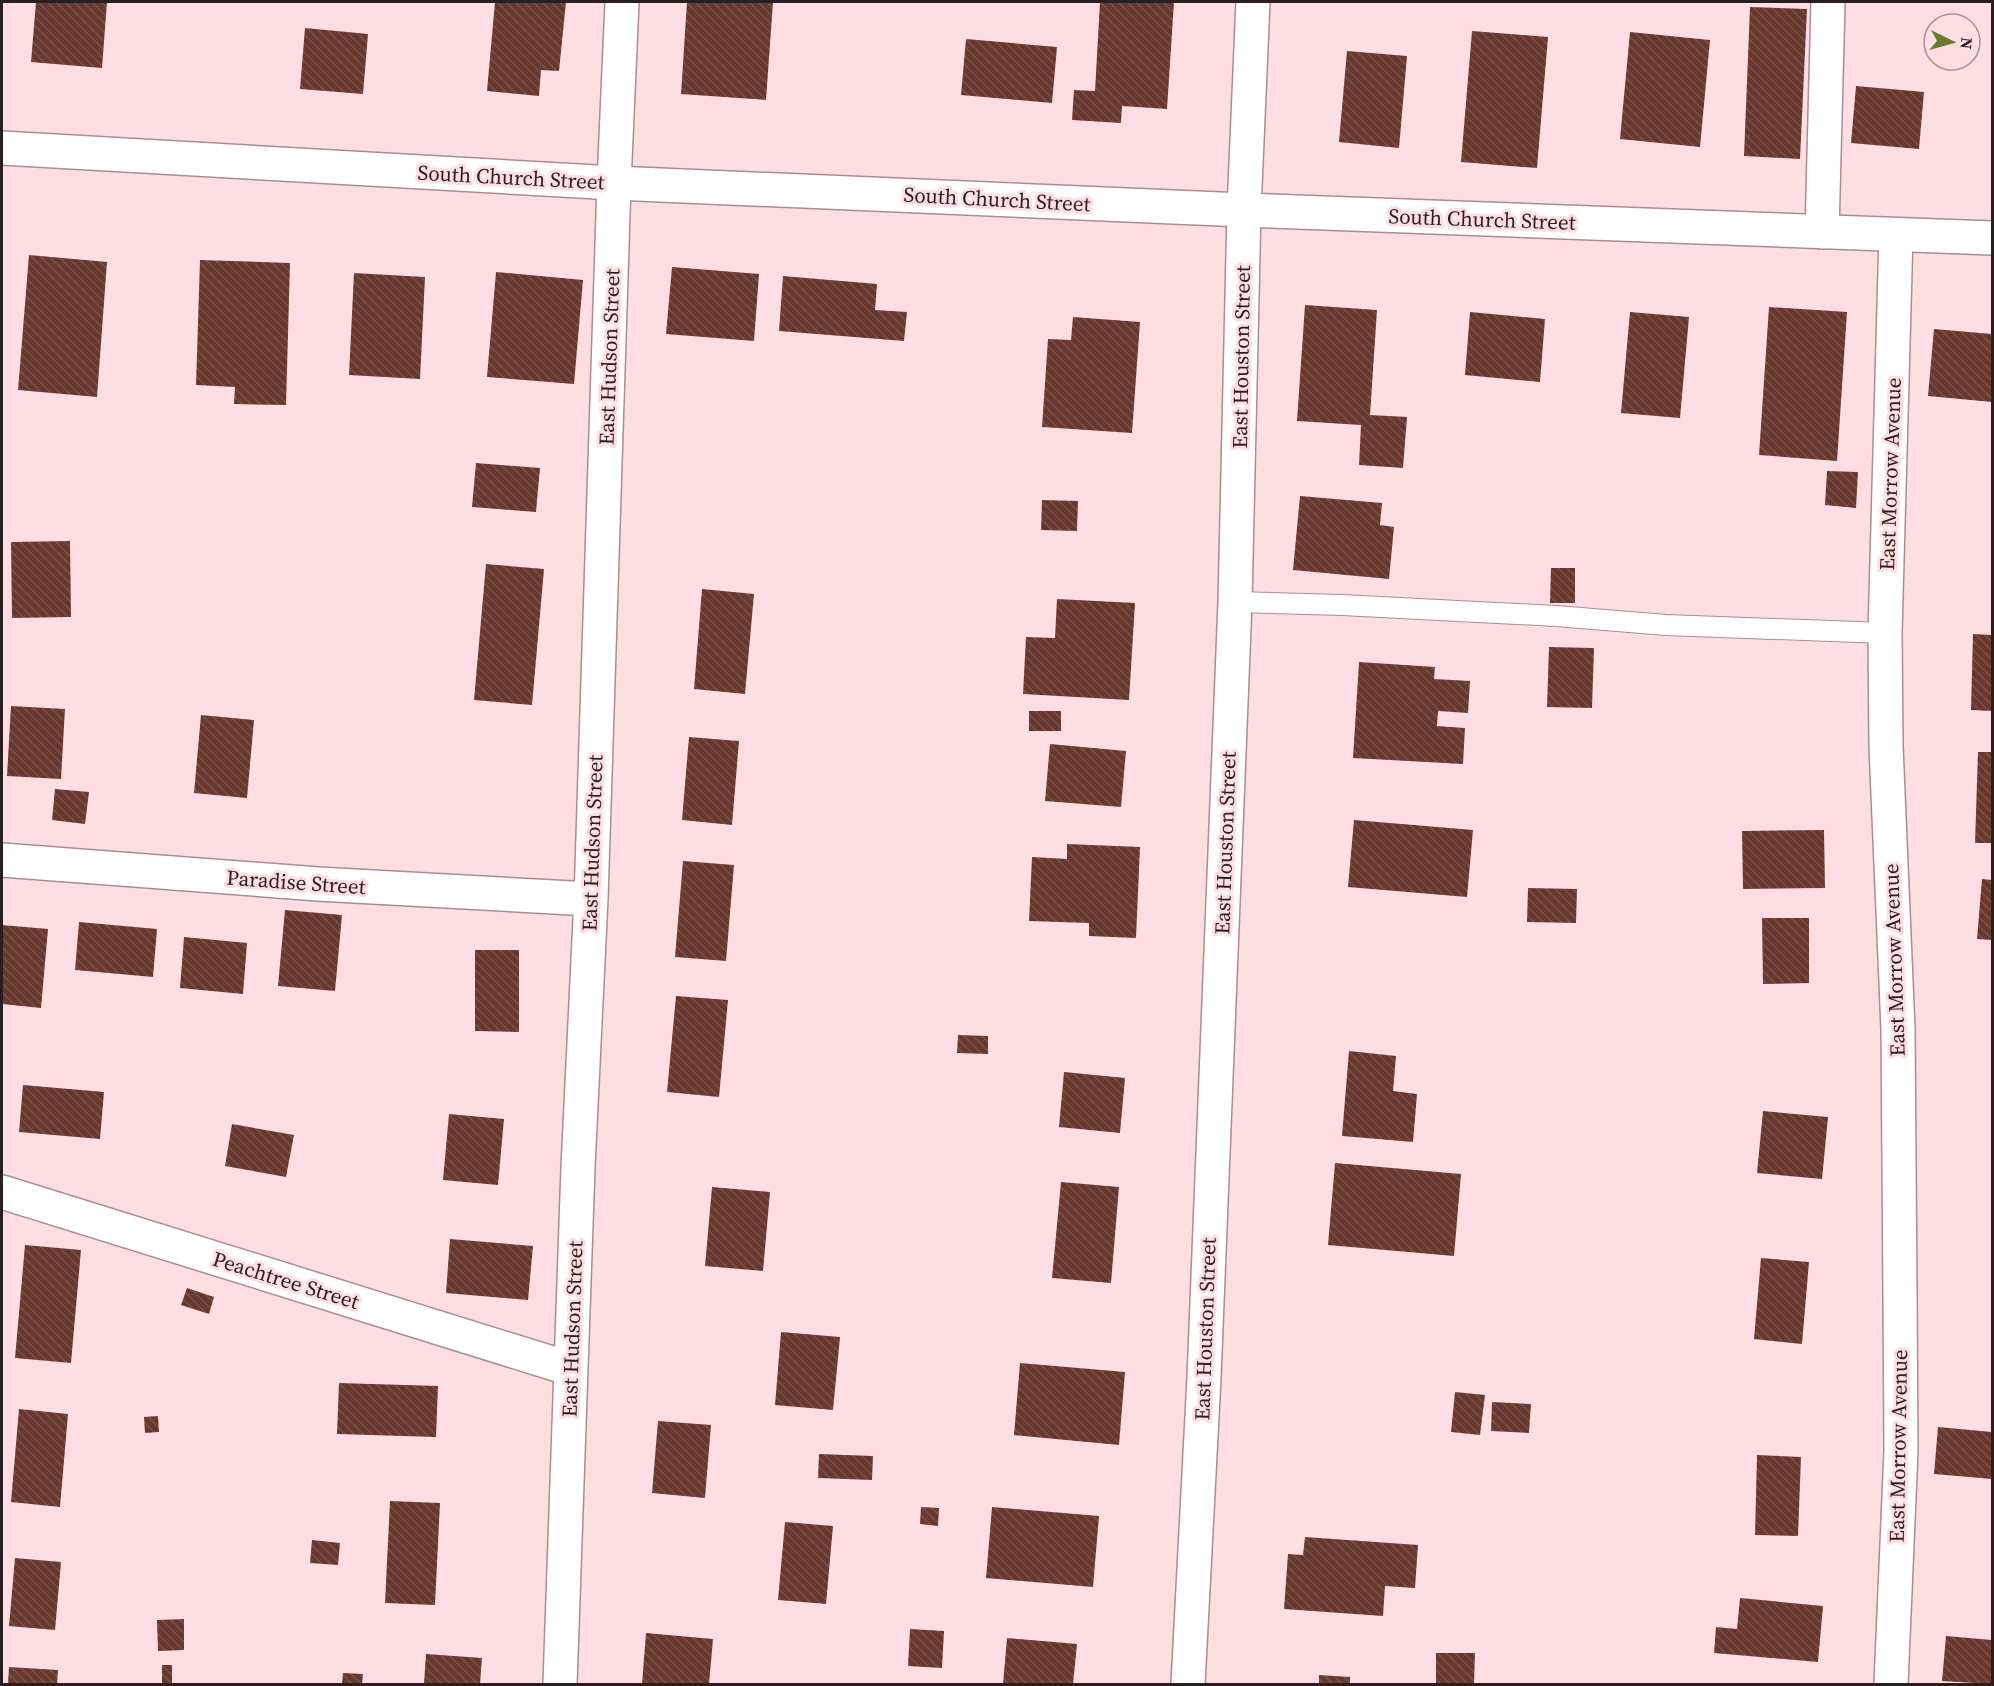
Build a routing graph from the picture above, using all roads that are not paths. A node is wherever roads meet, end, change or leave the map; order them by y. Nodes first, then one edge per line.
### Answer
1 (622, 2) edge
2 (1253, 2) edge
3 (1828, 2) edge
4 (2, 148) edge
5 (614, 183) junction
6 (1244, 210) junction
7 (1822, 231) junction
8 (1896, 235) junction
9 (1992, 238) edge
10 (1235, 602) junction
11 (1885, 633) junction
12 (2, 860) edge
13 (591, 899) junction
14 (2, 1192) edge
15 (571, 1369) junction
16 (560, 1684) edge
17 (1188, 1684) edge
18 (1891, 1684) edge

1 - 5 street, East Hudson Street
2 - 6 street, East Houston Street
3 - 7 street
4 - 5 street, South Church Street
5 - 6 street, South Church Street
5 - 13 street, East Hudson Street
6 - 7 street, South Church Street
6 - 10 street, East Houston Street
7 - 8 street, South Church Street
8 - 9 street, South Church Street
8 - 11 street, East Morrow Avenue
10 - 11 lane
10 - 17 street, East Houston Street
11 - 18 street, East Morrow Avenue
12 - 13 street, Paradise Street
13 - 15 street, East Hudson Street
14 - 15 street, Peachtree Street
15 - 16 street, East Hudson Street

